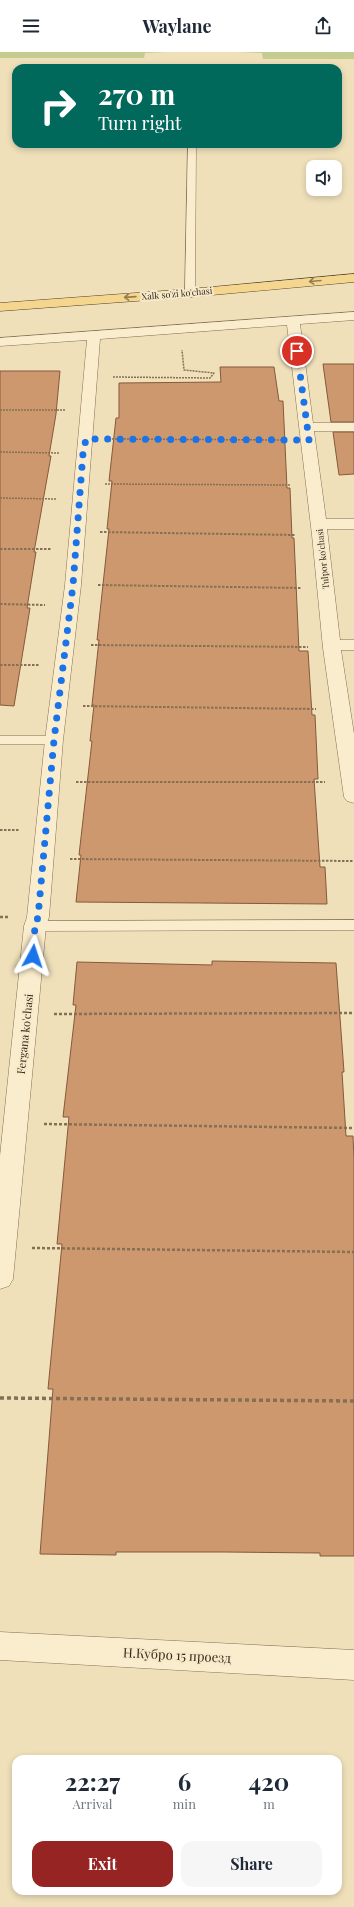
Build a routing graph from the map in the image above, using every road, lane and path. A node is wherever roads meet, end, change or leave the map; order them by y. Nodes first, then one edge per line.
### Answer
1 (192, 148) edge
2 (354, 278) edge
3 (354, 290) edge
4 (190, 293) junction
5 (0, 307) edge
6 (354, 316) edge
7 (0, 319) edge
8 (293, 320) junction
9 (181, 329) junction
10 (94, 335) junction
11 (0, 342) edge
12 (91, 377) junction
13 (0, 410) edge
14 (88, 410) junction
15 (354, 427) edge
16 (308, 434) junction
17 (84, 446) junction
18 (0, 452) edge
19 (314, 485) junction
20 (80, 491) junction
21 (0, 498) edge
22 (354, 524) edge
23 (320, 529) junction
24 (77, 540) junction
25 (0, 549) edge
26 (73, 585) junction
27 (326, 588) junction
28 (0, 604) edge
29 (71, 605) junction
30 (66, 645) junction
31 (354, 645) edge
32 (332, 646) junction
33 (0, 665) edge
34 (63, 666) junction
35 (58, 705) junction
36 (341, 710) junction
37 (0, 740) edge
38 (54, 740) junction
39 (51, 782) junction
40 (353, 792) edge
41 (44, 859) junction
42 (354, 861) edge
43 (354, 925) edge
44 (35, 926) junction
45 (354, 1013) edge
46 (28, 1014) junction
47 (16, 1123) junction
48 (354, 1128) edge
49 (3, 1248) junction
50 (354, 1252) edge
51 (0, 1279) edge
52 (0, 1398) edge
53 (354, 1401) edge
54 (0, 1646) edge
55 (354, 1665) edge

1 - 4 lane
2 -> 4 main road, Xalk so'zi ko'chasi
3 - 7 main road, Xalk so'zi ko'chasi
4 -> 5 main road, Xalk so'zi ko'chasi
6 - 8 street
8 - 9 street
8 - 16 street, Tulpor ko'chasi
9 - 10 street
9 - 12 path
10 - 11 street
10 - 12 street, Fergana ko'chasi
12 - 14 street, Fergana ko'chasi
13 - 14 path
14 - 17 street, Fergana ko'chasi
15 - 16 street
16 - 17 path
16 - 19 street, Tulpor ko'chasi
17 - 18 path
17 - 20 street, Fergana ko'chasi
19 - 20 path
19 - 23 street, Tulpor ko'chasi
20 - 21 path
20 - 24 street, Fergana ko'chasi
22 - 23 street
23 - 24 path
23 - 27 street, Tulpor ko'chasi
24 - 25 path
24 - 26 street, Fergana ko'chasi
26 - 27 path
26 - 29 street, Fergana ko'chasi
27 - 32 street, Tulpor ko'chasi
28 - 29 path
29 - 30 street, Fergana ko'chasi
30 - 32 path
30 - 34 street, Fergana ko'chasi
31 - 32 street
32 - 36 street, Tulpor ko'chasi
33 - 34 path
34 - 35 street, Fergana ko'chasi
35 - 36 path
35 - 38 street, Fergana ko'chasi
36 - 40 street, Tulpor ko'chasi
37 - 38 lane
38 - 39 street, Fergana ko'chasi
39 - 40 path
39 - 41 street, Fergana ko'chasi
41 - 42 path
41 - 44 street, Fergana ko'chasi
43 - 44 lane
44 - 46 street, Fergana ko'chasi
45 - 46 path
46 - 47 street, Fergana ko'chasi
47 - 48 path
47 - 49 street, Fergana ko'chasi
49 - 50 path
49 - 51 street, Fergana ko'chasi
52 - 53 path
54 - 55 street, Н.Кубро 15 проезд

